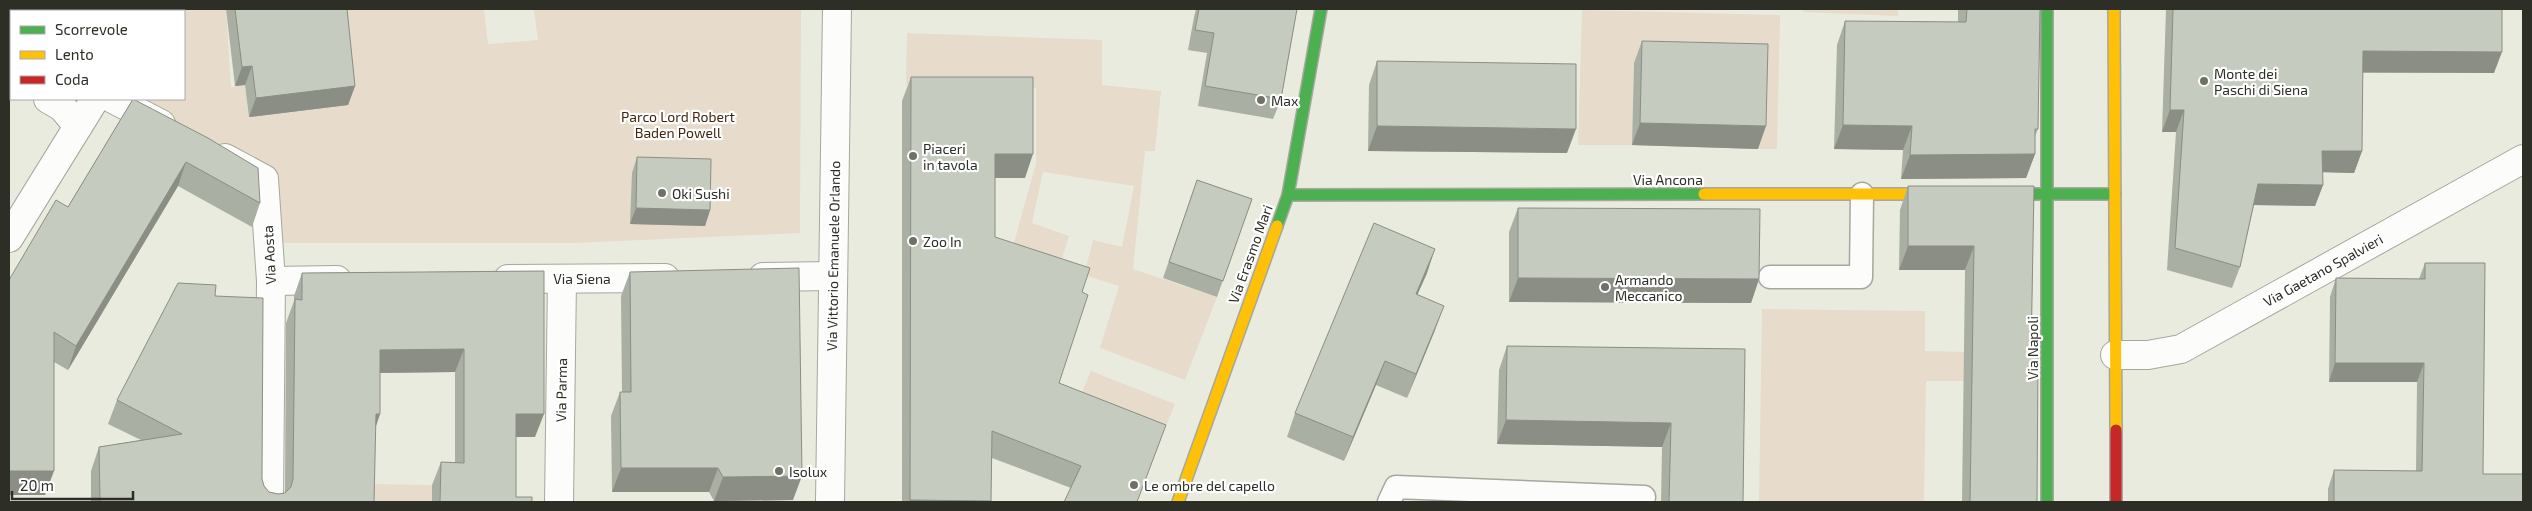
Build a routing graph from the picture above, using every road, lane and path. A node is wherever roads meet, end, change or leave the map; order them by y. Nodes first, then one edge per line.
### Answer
1 (837, 9) edge
2 (1321, 9) edge
3 (2047, 9) edge
4 (2114, 9) edge
5 (50, 100) edge
6 (94, 100) edge
7 (115, 100) edge
8 (78, 126) junction
9 (180, 134) edge
10 (206, 148) edge
11 (2523, 159) edge
12 (1862, 194) junction
13 (1956, 194) edge
14 (1984, 194) edge
15 (2047, 194) junction
16 (2115, 194) junction
17 (1288, 195) junction
18 (9, 238) edge
19 (833, 276) junction
20 (737, 277) edge
21 (1770, 277) dead end
22 (688, 278) edge
23 (485, 279) edge
24 (562, 279) junction
25 (359, 280) edge
26 (271, 281) junction
27 (2115, 355) junction
28 (1644, 497) dead end
29 (269, 502) edge
30 (559, 502) edge
31 (830, 502) edge
32 (1178, 502) edge
33 (1389, 502) edge
34 (2048, 502) edge
35 (2116, 502) edge

1 - 19 street, Via Vittorio Emanuele Orlando
2 - 17 street, Via Erasmo Mari
3 - 15 street, Via Napoli
4 - 16 street
5 - 8 street
6 - 8 street
7 - 9 street
8 - 18 street
10 - 26 street, Via Aosta
11 - 27 street, Via Gaetano Spalvieri
12 - 13 street, Via Ancona
12 - 17 street, Via Ancona
12 - 21 lane
14 - 15 street
15 - 16 street
15 - 34 street, Via Napoli
16 - 27 street
17 - 32 street, Via Erasmo Mari
19 - 20 street
19 - 31 street, Via Vittorio Emanuele Orlando
22 - 24 street, Via Siena
23 - 24 street, Via Siena
24 - 30 street, Via Parma
25 - 26 street
26 - 29 street, Via Aosta
27 - 35 street
28 - 33 lane

